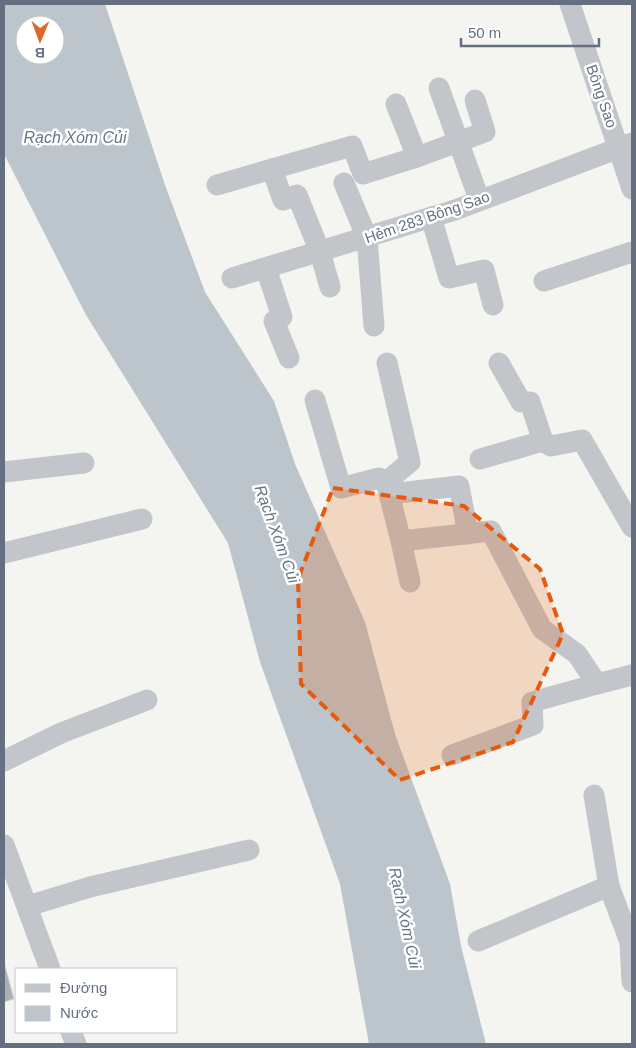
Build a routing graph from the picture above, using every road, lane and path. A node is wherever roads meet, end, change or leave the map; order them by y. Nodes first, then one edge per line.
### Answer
1 (570, 4) edge
2 (439, 88) dead end
3 (476, 100) dead end
4 (396, 104) dead end
5 (458, 142) junction
6 (626, 145) edge
7 (417, 157) junction
8 (272, 169) junction
9 (344, 183) dead end
10 (217, 185) dead end
11 (632, 190) edge
12 (480, 199) junction
13 (431, 217) junction
14 (367, 238) junction
15 (320, 252) junction
16 (632, 252) edge
17 (266, 268) junction
18 (232, 278) dead end
19 (544, 281) dead end
20 (330, 287) dead end
21 (493, 305) dead end
22 (374, 326) dead end
23 (289, 358) dead end
24 (387, 362) dead end
25 (499, 363) dead end
26 (315, 400) dead end
27 (543, 441) junction
28 (480, 459) dead end
29 (84, 463) dead end
30 (4, 472) edge
31 (388, 488) junction
32 (142, 519) dead end
33 (632, 527) edge
34 (468, 534) junction
35 (401, 541) junction
36 (4, 553) edge
37 (410, 582) dead end
38 (632, 675) edge
39 (597, 684) junction
40 (147, 700) dead end
41 (452, 755) dead end
42 (4, 761) edge
43 (594, 795) dead end
44 (4, 846) edge
45 (248, 850) dead end
46 (609, 886) junction
47 (28, 906) junction
48 (478, 941) dead end
49 (631, 942) edge
50 (50, 968) edge
51 (632, 982) edge

1 - 6 street, Bông Sao
2 - 5 street
3 - 5 street
4 - 7 street
5 - 7 street
5 - 12 street
6 - 11 street, Bông Sao
6 - 12 street, Hẻm 283 Bông Sao
7 - 8 street
8 - 10 street
8 - 15 street
9 - 14 street
12 - 13 street, Hẻm 283 Bông Sao
13 - 14 street, Hẻm 283 Bông Sao
13 - 21 street
14 - 15 street, Hẻm 283 Bông Sao
14 - 22 street
15 - 17 street, Hẻm 283 Bông Sao
15 - 20 street
16 - 19 street
17 - 18 street, Hẻm 283 Bông Sao
17 - 23 street
24 - 31 street
25 - 27 street
26 - 31 street
27 - 28 street
27 - 33 street
29 - 30 street
31 - 34 street
31 - 35 street
32 - 36 street
34 - 35 street
34 - 39 street
35 - 37 street
38 - 39 street
39 - 41 street
40 - 42 street
43 - 46 street
44 - 47 street
45 - 47 street
46 - 48 street
46 - 49 street
47 - 50 street
49 - 51 street

